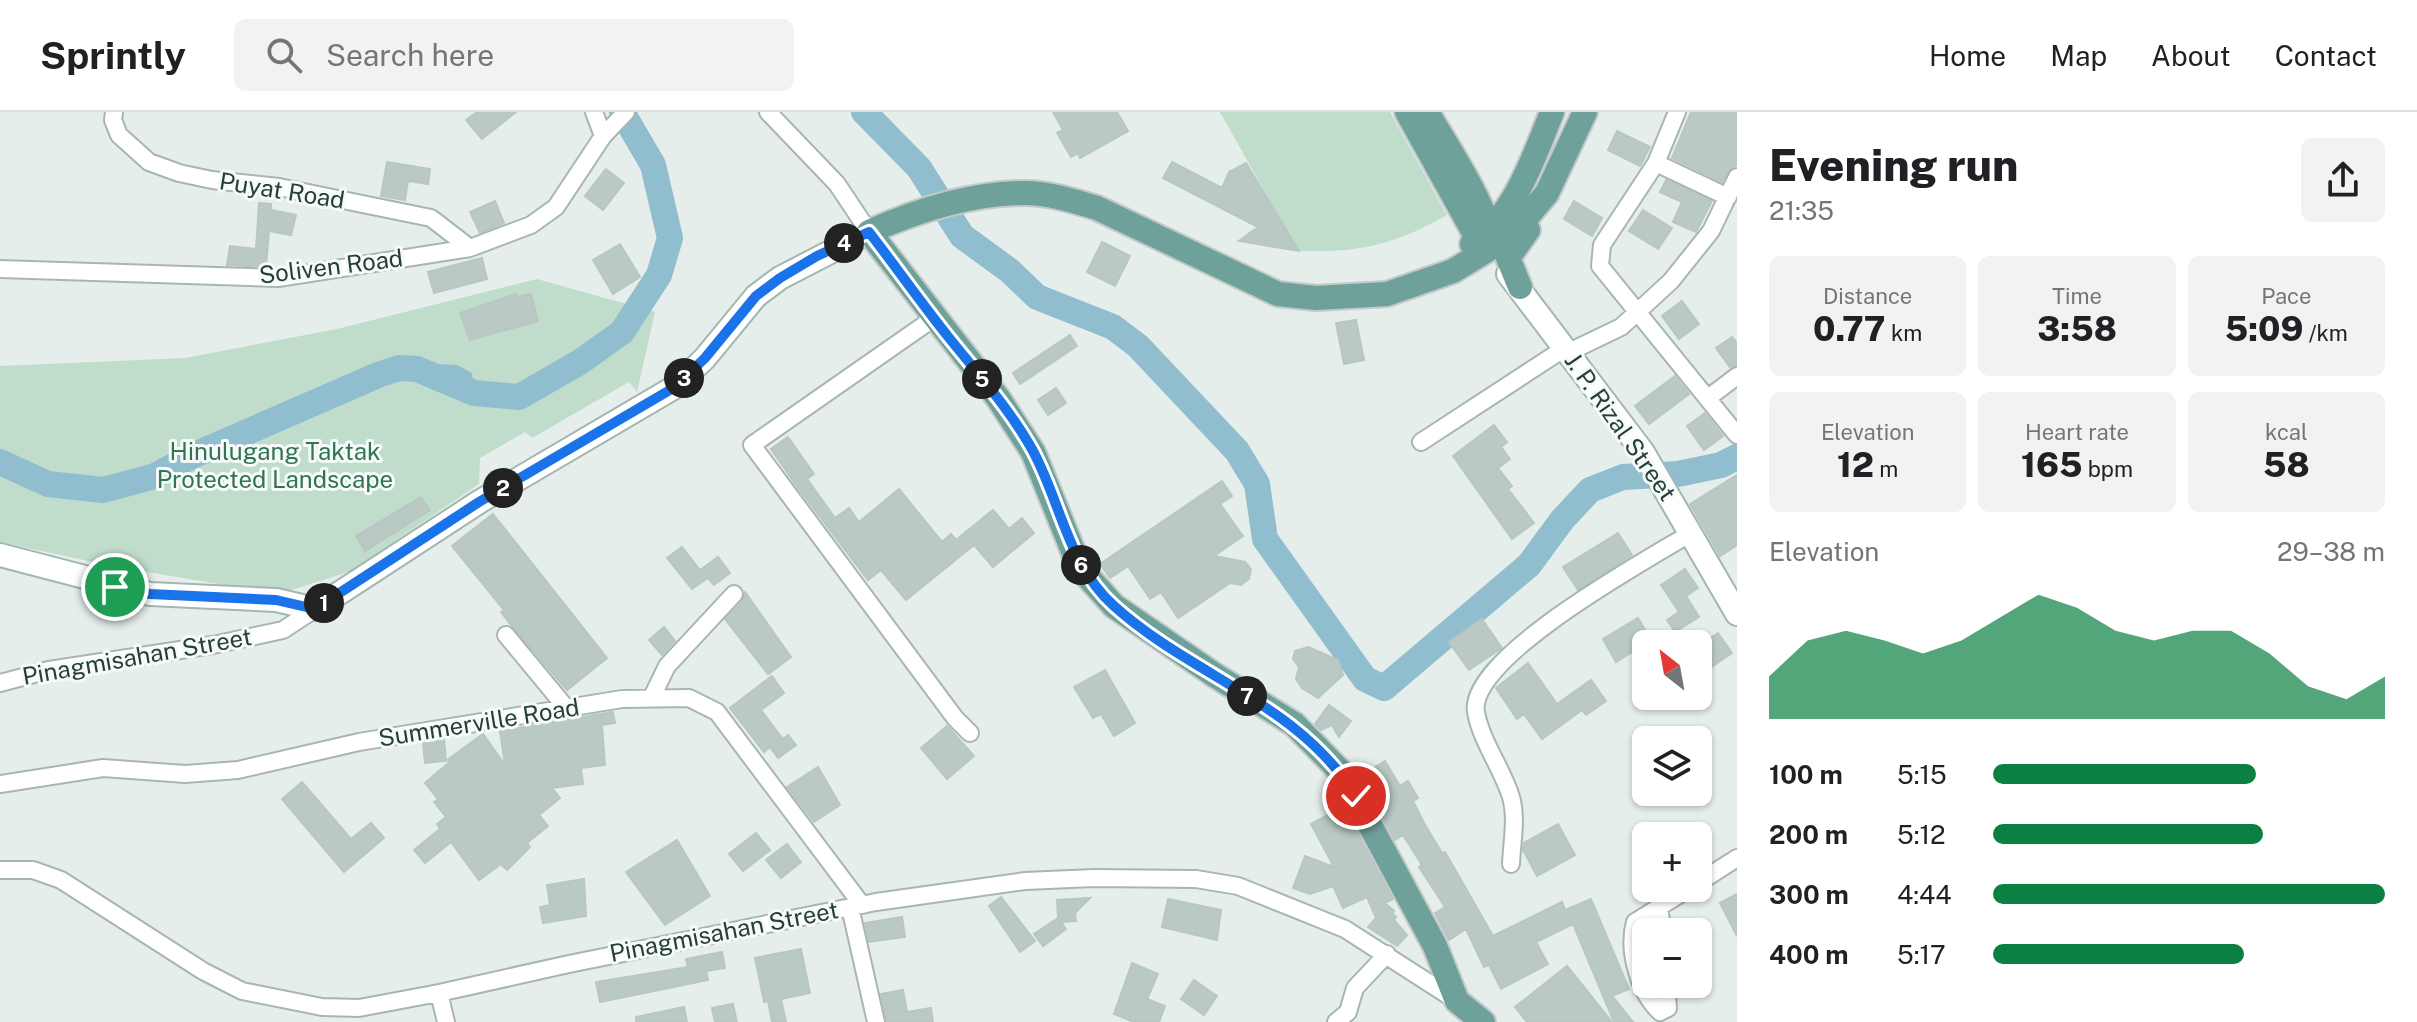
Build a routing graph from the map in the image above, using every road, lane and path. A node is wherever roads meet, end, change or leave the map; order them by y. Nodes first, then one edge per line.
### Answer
1 (114, 112) edge
2 (594, 112) edge
3 (626, 112) edge
4 (768, 112) edge
5 (1407, 112) edge
6 (1427, 112) edge
7 (1585, 112) edge
8 (1677, 112) edge
9 (1551, 116) edge
10 (606, 132) junction
11 (1656, 163) junction
12 (1737, 177) edge
13 (1465, 180) junction
14 (1547, 193) junction
15 (1728, 197) junction
16 (869, 232) junction
17 (1487, 240) junction
18 (470, 248) junction
19 (2, 268) edge
20 (1520, 287) junction
21 (1636, 313) junction
22 (934, 318) junction
23 (1567, 350) junction
24 (1737, 376) edge
25 (1708, 398) junction
26 (1737, 435) edge
27 (1421, 442) dead end
28 (1691, 533) junction
29 (0, 555) edge
30 (734, 594) dead end
31 (315, 609) junction
32 (1737, 614) edge
33 (506, 635) dead end
34 (0, 683) edge
35 (652, 697) junction
36 (568, 710) junction
37 (970, 733) dead end
38 (0, 784) edge
39 (1737, 858) edge
40 (1511, 864) dead end
41 (0, 870) edge
42 (1712, 874) edge
43 (1668, 902) edge
44 (856, 906) junction
45 (1659, 908) junction
46 (1642, 918) edge
47 (1661, 918) edge
48 (1387, 954) junction
49 (439, 993) junction
50 (1652, 998) edge
51 (1667, 998) edge
52 (1457, 1001) junction
53 (446, 1022) edge
54 (876, 1022) edge
55 (1336, 1022) edge
56 (1483, 1022) edge

1 - 18 street, Puyat Road
2 - 10 street
3 - 10 street, Soliven Road
4 - 16 street
5 - 17 main road
6 - 13 main road
7 - 14 main road
8 - 11 street
9 - 13 main road
9 - 17 main road
10 - 18 street, Soliven Road
11 - 15 street
11 - 21 street
12 - 15 street
13 - 17 main road
14 - 17 main road
14 - 20 main road
15 - 21 street
16 - 17 main road
16 - 22 main road
16 - 31 street
17 - 20 street, J. P. Rizal Street
18 - 19 street, Soliven Road
20 - 23 street, J. P. Rizal Street
21 - 23 street
21 - 25 street
22 - 37 street
22 - 52 main road
23 - 27 street
23 - 28 street, J. P. Rizal Street
24 - 25 street
25 - 26 street
28 - 32 street, J. P. Rizal Street
28 - 40 street
29 - 31 street
30 - 35 street
31 - 34 street, Pinagmisahan Street
33 - 36 street
35 - 36 street, Summerville Road
35 - 44 street, Summerville Road
36 - 38 street, Summerville Road
39 - 42 street
41 - 49 street, Pinagmisahan Street
43 - 45 street
44 - 48 street, Pinagmisahan Street
44 - 49 street, Pinagmisahan Street
44 - 54 street
45 - 46 street
45 - 47 street
48 - 52 street, Pinagmisahan Street
48 - 55 street
49 - 53 street
50 - 51 street
52 - 56 main road

